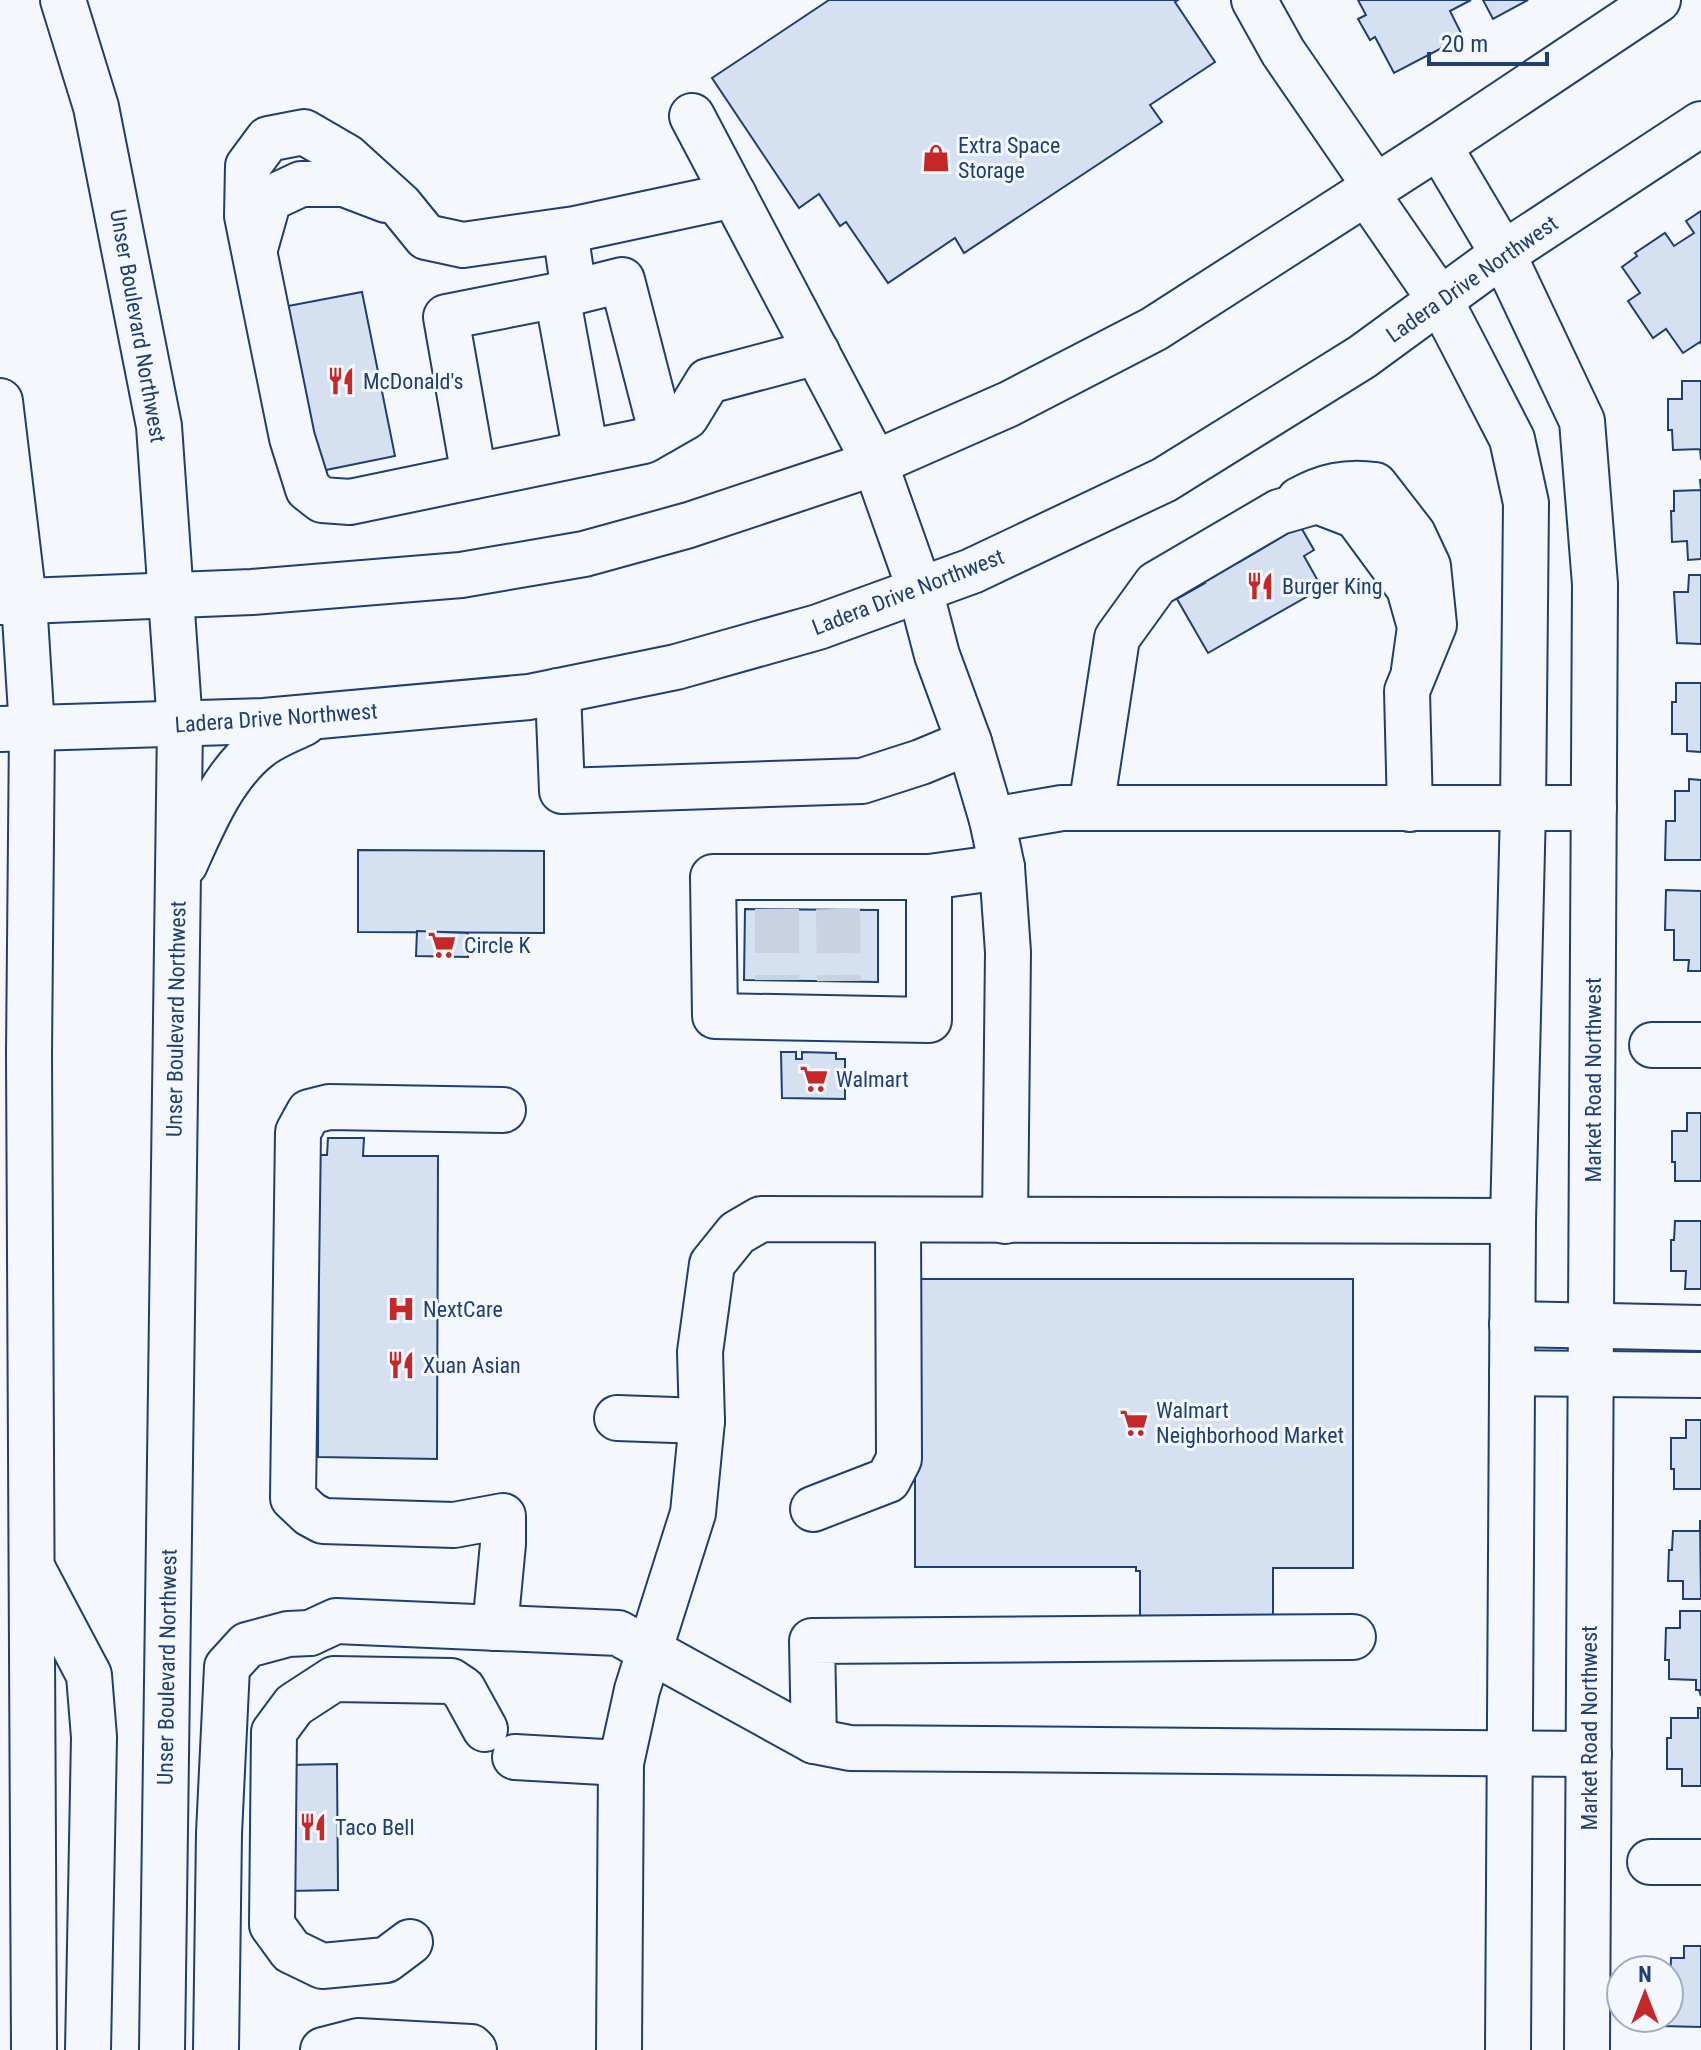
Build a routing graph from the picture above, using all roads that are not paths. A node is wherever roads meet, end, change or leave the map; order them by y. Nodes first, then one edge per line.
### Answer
1 (63, 0) edge
2 (1254, 0) edge
3 (1658, 0) edge
4 (692, 116) dead end
5 (1701, 124) edge
6 (1439, 146) junction
7 (1370, 188) junction
8 (734, 195) junction
9 (565, 231) junction
10 (1503, 254) junction
11 (566, 294) junction
12 (1440, 300) junction
13 (817, 352) junction
14 (0, 401) edge
15 (661, 431) junction
16 (586, 453) junction
17 (875, 463) junction
18 (474, 476) junction
19 (920, 590) junction
20 (170, 595) junction
21 (12, 602) edge
22 (558, 691) junction
23 (315, 717) junction
24 (180, 725) junction
25 (16, 729) edge
26 (969, 742) junction
27 (0, 800) edge
28 (1091, 808) junction
29 (1523, 808) junction
30 (1594, 808) junction
31 (1410, 809) junction
32 (992, 820) junction
33 (31, 861) junction
34 (1002, 867) junction
35 (929, 877) junction
36 (178, 881) junction
37 (1652, 1045) dead end
38 (1701, 1045) edge
39 (503, 1110) dead end
40 (898, 1221) junction
41 (1005, 1221) junction
42 (1513, 1221) junction
43 (1512, 1324) junction
44 (1592, 1326) junction
45 (1701, 1328) edge
46 (1512, 1373) junction
47 (1591, 1373) junction
48 (1701, 1375) edge
49 (617, 1418) dead end
50 (702, 1421) junction
51 (813, 1509) dead end
52 (32, 1567) junction
53 (495, 1628) junction
54 (1353, 1637) dead end
55 (649, 1651) junction
56 (814, 1741) junction
57 (1510, 1753) junction
58 (1589, 1754) junction
59 (621, 1763) junction
60 (1650, 1862) dead end
61 (1701, 1862) edge
62 (410, 1942) dead end
63 (34, 2050) edge
64 (88, 2050) edge
65 (162, 2050) edge
66 (216, 2050) edge
67 (323, 2050) edge
68 (474, 2050) edge
69 (619, 2050) edge
70 (1508, 2050) edge
71 (1587, 2050) edge

1 - 20 main road, Unser Boulevard Northwest
2 - 7 main road
3 - 6 main road
4 - 8 main road
5 - 10 main road, Ladera Drive Northwest
6 - 7 main road
6 - 10 main road, Market Road Northwest
7 - 12 main road
7 - 17 main road
8 - 9 main road
8 - 13 main road
9 - 11 main road
9 - 18 main road
10 - 12 main road, Ladera Drive Northwest
10 - 30 main road, Market Road Northwest
11 - 15 main road
11 - 16 main road
11 - 18 main road
12 - 19 main road, Ladera Drive Northwest
12 - 29 main road
13 - 15 main road
13 - 17 main road
14 - 21 main road
15 - 16 main road
16 - 18 main road
17 - 19 main road
17 - 20 main road
19 - 22 main road, Ladera Drive Northwest
19 - 26 main road
20 - 21 main road
20 - 24 main road, Unser Boulevard Northwest
21 - 25 main road
22 - 23 main road, Ladera Drive Northwest
22 - 26 main road
23 - 24 main road, Ladera Drive Northwest
23 - 36 main road
24 - 25 main road, Ladera Drive Northwest
24 - 36 main road, Unser Boulevard Northwest
25 - 33 main road
26 - 32 main road
27 - 33 main road
28 - 31 main road
28 - 31 main road
28 - 32 main road
29 - 30 main road
29 - 31 main road
29 - 42 main road
30 - 44 main road, Market Road Northwest
32 - 34 main road
33 - 52 main road
34 - 35 main road
34 - 41 main road
35 - 35 main road
36 - 65 main road, Unser Boulevard Northwest
37 - 38 main road
39 - 53 main road
40 - 41 main road
40 - 50 main road
40 - 51 main road
41 - 42 main road
42 - 43 main road
43 - 44 main road
43 - 46 main road
44 - 45 main road
44 - 47 main road, Market Road Northwest
46 - 47 main road
46 - 57 main road
47 - 48 main road
47 - 58 main road, Market Road Northwest
49 - 50 main road
50 - 55 main road
52 - 63 main road
52 - 64 main road
53 - 55 main road
53 - 66 main road
54 - 56 main road
55 - 56 main road
55 - 59 main road
56 - 57 main road
57 - 58 main road
57 - 70 main road
58 - 71 main road, Market Road Northwest
59 - 62 main road
59 - 69 main road
60 - 61 main road
67 - 68 main road

